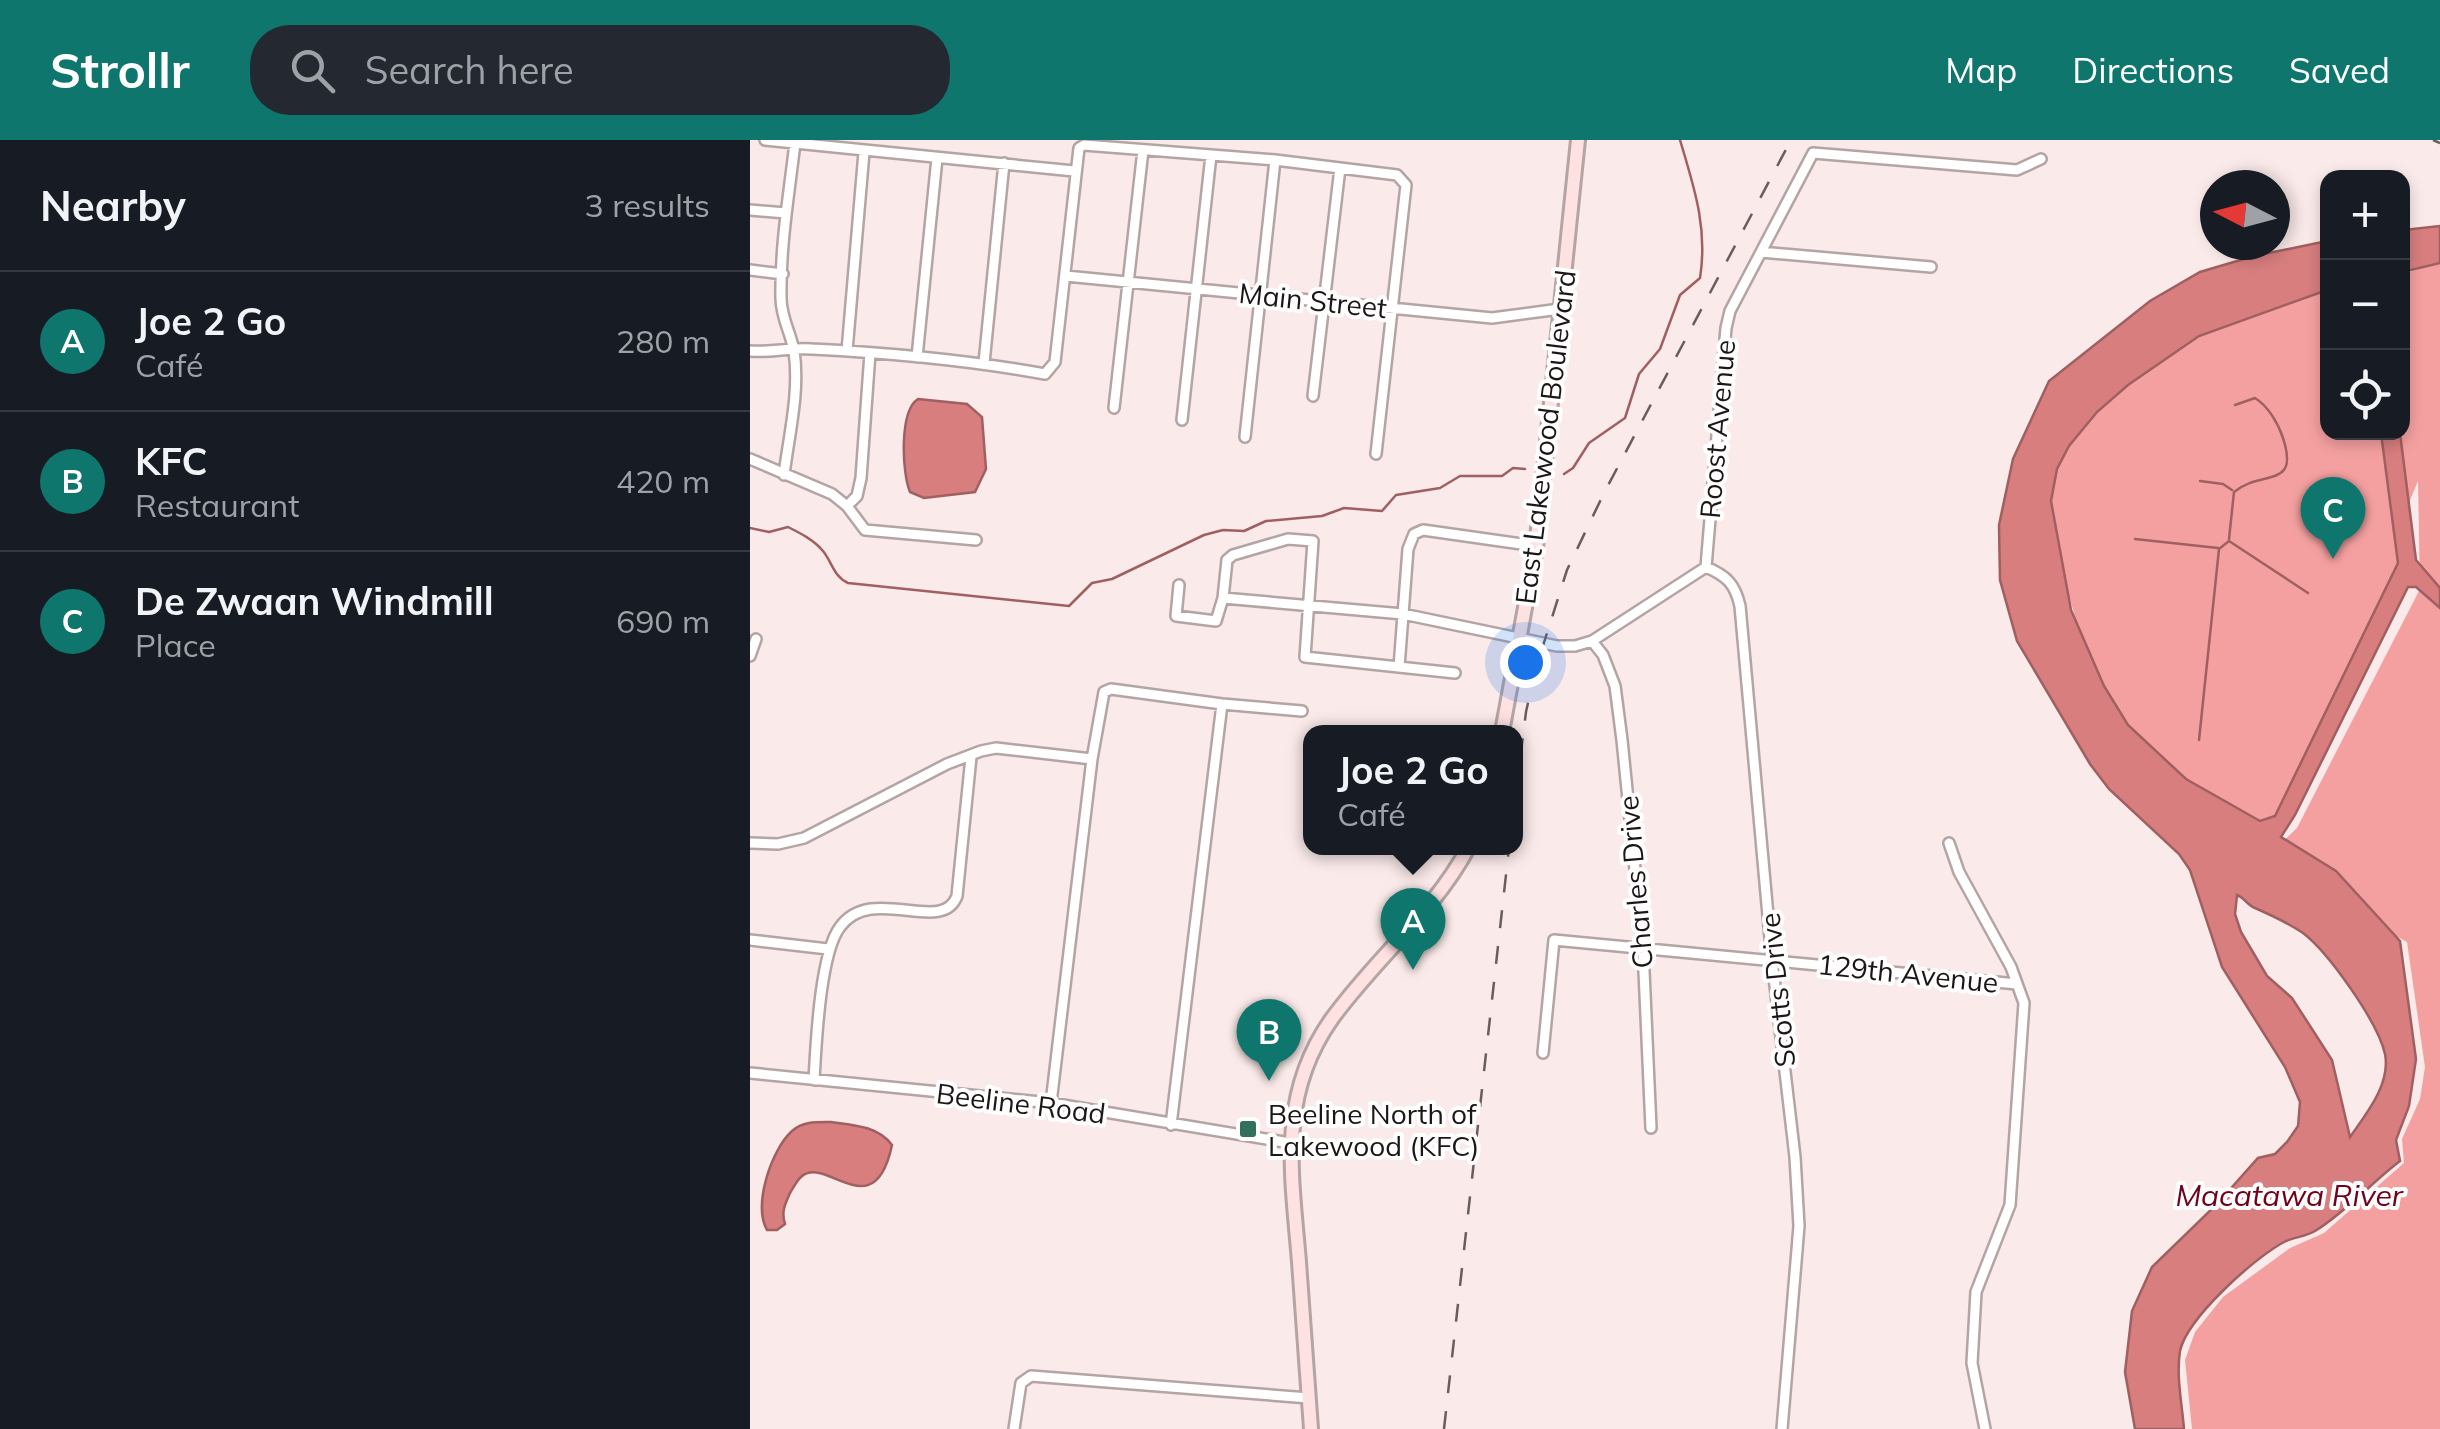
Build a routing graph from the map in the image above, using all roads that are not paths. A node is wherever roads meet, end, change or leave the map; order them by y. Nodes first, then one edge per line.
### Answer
1 (765, 140) edge
2 (1578, 140) edge
3 (1819, 140) edge
4 (795, 143) junction
5 (1143, 150) junction
6 (864, 152) junction
7 (1813, 153) junction
8 (1210, 155) junction
9 (937, 158) junction
10 (2041, 159) dead end
11 (1275, 160) junction
12 (1004, 163) junction
13 (1340, 168) junction
14 (1074, 171) junction
15 (750, 210) edge
16 (786, 213) junction
17 (1761, 252) junction
18 (1931, 267) dead end
19 (750, 270) edge
20 (783, 274) junction
21 (1066, 276) junction
22 (1131, 282) junction
23 (1197, 288) junction
24 (1261, 294) junction
25 (1326, 302) junction
26 (1391, 308) junction
27 (1560, 308) junction
28 (794, 348) junction
29 (750, 350) edge
30 (847, 350) junction
31 (870, 352) junction
32 (917, 357) junction
33 (984, 363) junction
34 (1313, 396) dead end
35 (1114, 408) dead end
36 (1182, 420) dead end
37 (1245, 437) dead end
38 (1376, 454) dead end
39 (750, 459) edge
40 (784, 475) junction
41 (847, 506) junction
42 (976, 540) dead end
43 (1536, 546) junction
44 (1706, 567) junction
45 (1180, 584) dead end
46 (1223, 598) junction
47 (1309, 604) junction
48 (1404, 614) junction
49 (1520, 638) junction
50 (756, 639) dead end
51 (1592, 641) junction
52 (750, 656) edge
53 (1398, 667) junction
54 (1454, 673) dead end
55 (1222, 704) junction
56 (1302, 711) dead end
57 (1503, 725) edge
58 (971, 757) junction
59 (1092, 759) junction
60 (750, 843) edge
61 (1949, 843) dead end
62 (1463, 855) edge
63 (750, 940) edge
64 (1643, 948) junction
65 (828, 949) junction
66 (1772, 960) junction
67 (2017, 984) junction
68 (1543, 1053) dead end
69 (750, 1073) edge
70 (814, 1080) junction
71 (1051, 1103) junction
72 (1171, 1125) junction
73 (1651, 1128) dead end
74 (1290, 1142) junction
75 (1309, 1398) junction
76 (1014, 1429) edge
77 (1312, 1429) edge
78 (1782, 1429) edge
79 (1985, 1429) edge

1 - 4 street
2 - 27 main road, East Lakewood Boulevard
3 - 7 street, Roost Avenue
4 - 6 street
4 - 16 street
5 - 8 street
5 - 14 street
5 - 22 street
6 - 9 street
6 - 30 street
7 - 10 street
7 - 17 street, Roost Avenue
8 - 11 street
8 - 23 street
9 - 12 street
9 - 32 street
11 - 13 street
11 - 24 street
12 - 14 street
12 - 33 street
13 - 25 street
13 - 26 street
14 - 21 street
15 - 16 street
16 - 20 street
17 - 18 street
17 - 44 street, Roost Avenue
19 - 20 street
20 - 28 street
21 - 22 street, Main Street
21 - 33 street
22 - 23 street, Main Street
22 - 35 street
23 - 24 street, Main Street
23 - 36 street
24 - 25 street, Main Street
24 - 37 street
25 - 26 street, Main Street
25 - 34 street
26 - 27 street, Main Street
26 - 38 street
27 - 43 main road, East Lakewood Boulevard
28 - 29 street
28 - 30 street
28 - 40 street
30 - 31 street
31 - 32 street
31 - 41 street
32 - 33 street
39 - 40 street
40 - 41 street
41 - 42 street
43 - 48 street
43 - 49 main road, East Lakewood Boulevard
44 - 51 street
44 - 66 street, Scotts Drive
45 - 46 street
46 - 47 street
46 - 47 street
47 - 48 street
47 - 53 street
48 - 49 street
48 - 53 street
49 - 51 street
49 - 57 main road, East Lakewood Boulevard
50 - 52 street
51 - 64 street, Charles Drive
53 - 54 street
55 - 56 street
55 - 59 street
55 - 72 street
58 - 59 street
58 - 60 street
58 - 65 street
59 - 71 street
61 - 67 street
62 - 74 main road
63 - 65 street
64 - 66 street, 129th Avenue
64 - 68 street, 129th Avenue
64 - 73 street, Charles Drive
65 - 70 street
66 - 67 street, 129th Avenue
66 - 78 street, Scotts Drive
67 - 79 street
69 - 70 street, Beeline Road
70 - 71 street, Beeline Road
71 - 72 street, Beeline Road
72 - 74 street, Beeline Road
74 - 75 main road
75 - 76 street
75 - 77 main road

